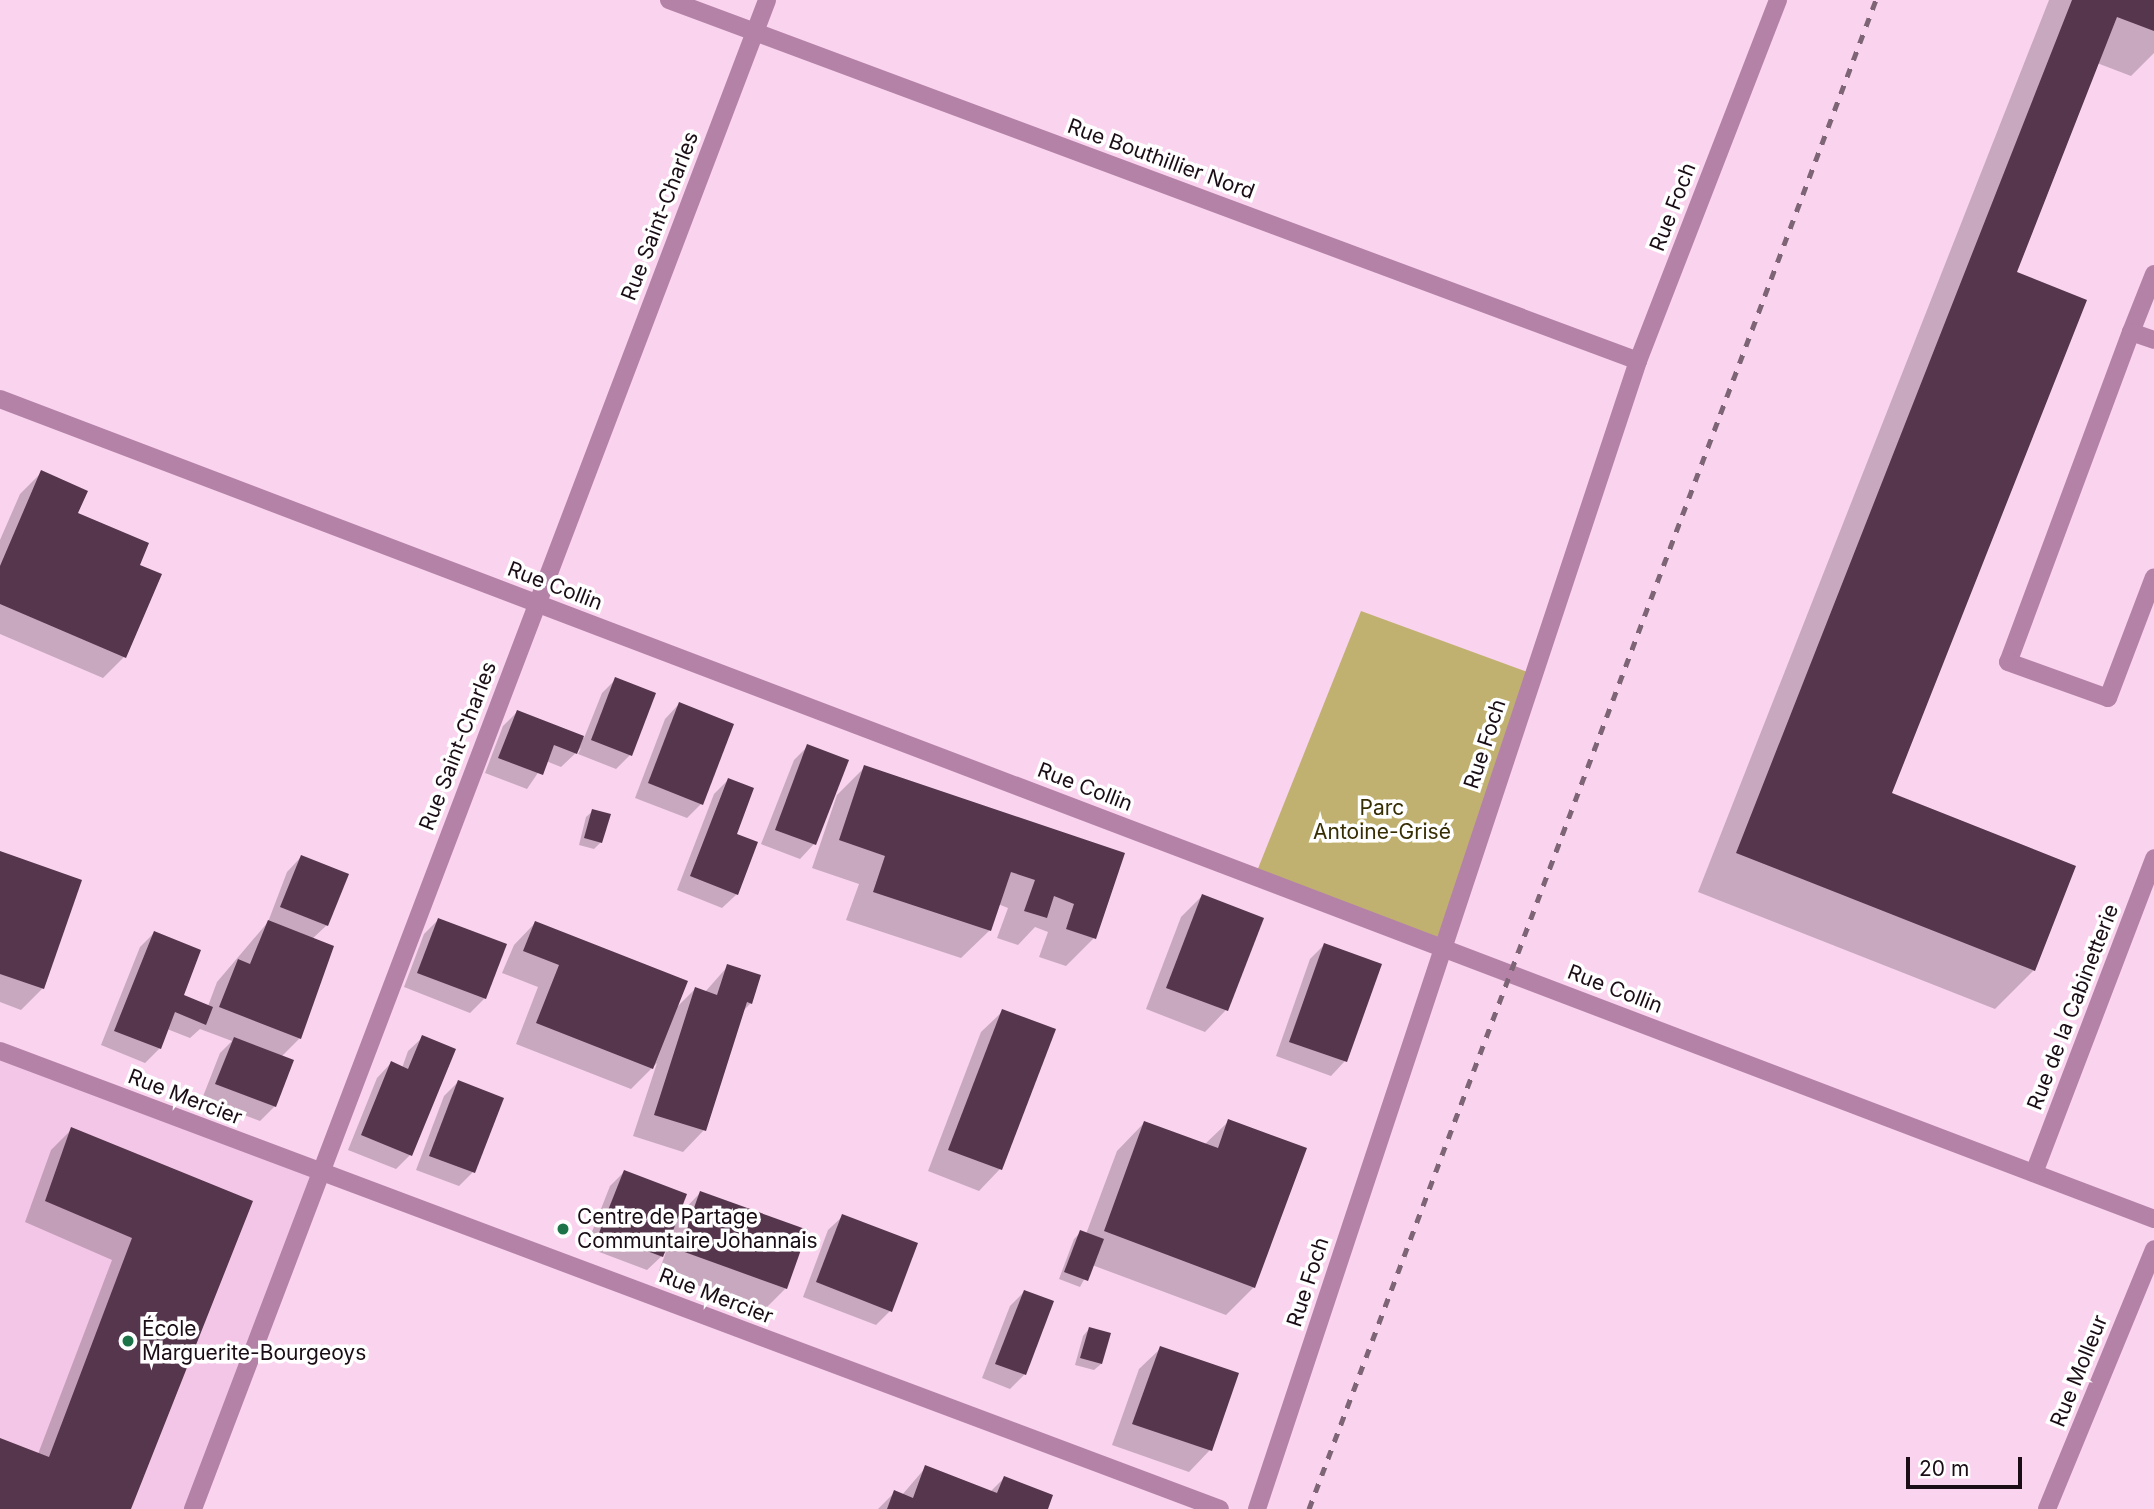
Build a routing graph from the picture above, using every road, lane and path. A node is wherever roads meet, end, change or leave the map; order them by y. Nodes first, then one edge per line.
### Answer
1 (668, 0) edge
2 (767, 0) edge
3 (1778, 0) edge
4 (754, 32) junction
5 (2154, 274) edge
6 (2131, 332) junction
7 (2154, 340) edge
8 (1638, 361) junction
9 (0, 399) edge
10 (2154, 577) edge
11 (537, 603) junction
12 (2154, 858) edge
13 (1441, 947) junction
14 (0, 1051) edge
15 (321, 1172) junction
16 (2034, 1173) junction
17 (2154, 1219) edge
18 (2154, 1249) edge
19 (193, 1509) edge
20 (1220, 1509) edge
21 (1257, 1509) edge
22 (2047, 1509) edge

1 - 4 street, Rue Bouthillier Nord
2 - 4 street, Rue Saint-Charles
3 - 8 street, Rue Foch
4 - 8 street, Rue Bouthillier Nord
4 - 11 street, Rue Saint-Charles
5 - 6 street
6 - 7 street
6 - 10 street
8 - 13 street, Rue Foch
9 - 11 street, Rue Collin
11 - 13 street, Rue Collin
11 - 15 street, Rue Saint-Charles
12 - 16 street, Rue de la Cabinetterie
13 - 16 street, Rue Collin
13 - 21 street, Rue Foch
14 - 15 street, Rue Mercier
15 - 19 street, Rue Saint-Charles
15 - 20 street, Rue Mercier
16 - 17 street, Rue Collin
18 - 22 street, Rue Molleur

